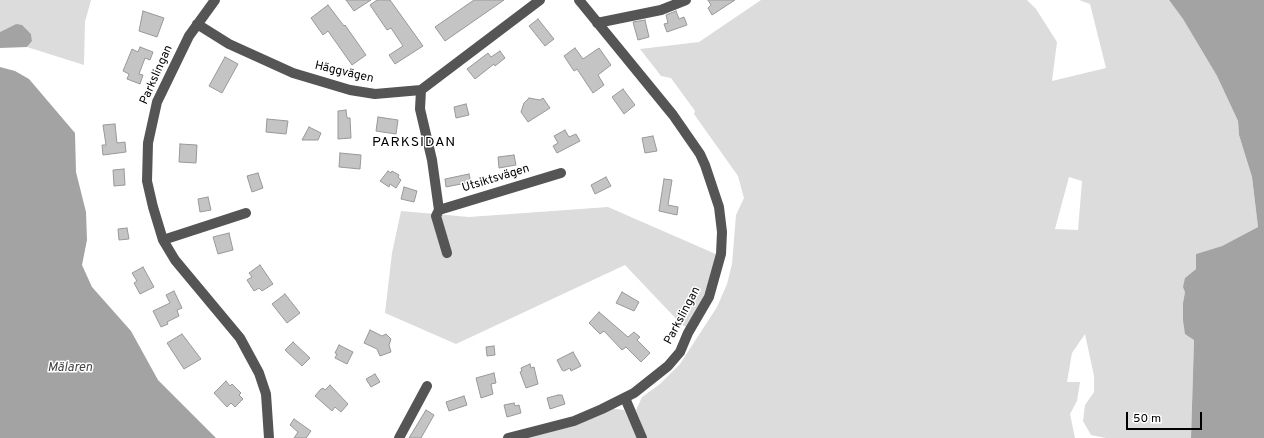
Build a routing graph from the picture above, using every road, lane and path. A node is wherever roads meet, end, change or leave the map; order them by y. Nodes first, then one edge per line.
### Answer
1 (215, 0) edge
2 (540, 0) edge
3 (579, 0) edge
4 (686, 0) edge
5 (597, 23) junction
6 (198, 24) junction
7 (421, 90) junction
8 (561, 173) dead end
9 (439, 210) junction
10 (246, 214) dead end
11 (163, 240) junction
12 (447, 253) dead end
13 (427, 386) dead end
14 (626, 398) junction
15 (269, 438) edge
16 (399, 438) edge
17 (508, 438) edge
18 (642, 438) edge

1 - 6 street, Parkslingan
2 - 7 street
3 - 5 street, Parkslingan
4 - 5 street
5 - 14 street, Parkslingan
6 - 7 street, Häggvägen
6 - 11 street, Parkslingan
7 - 9 street
8 - 9 street, Utsiktsvägen
9 - 12 street
10 - 11 street
11 - 15 street, Parkslingan
13 - 16 street
14 - 17 street, Parkslingan
14 - 18 street

